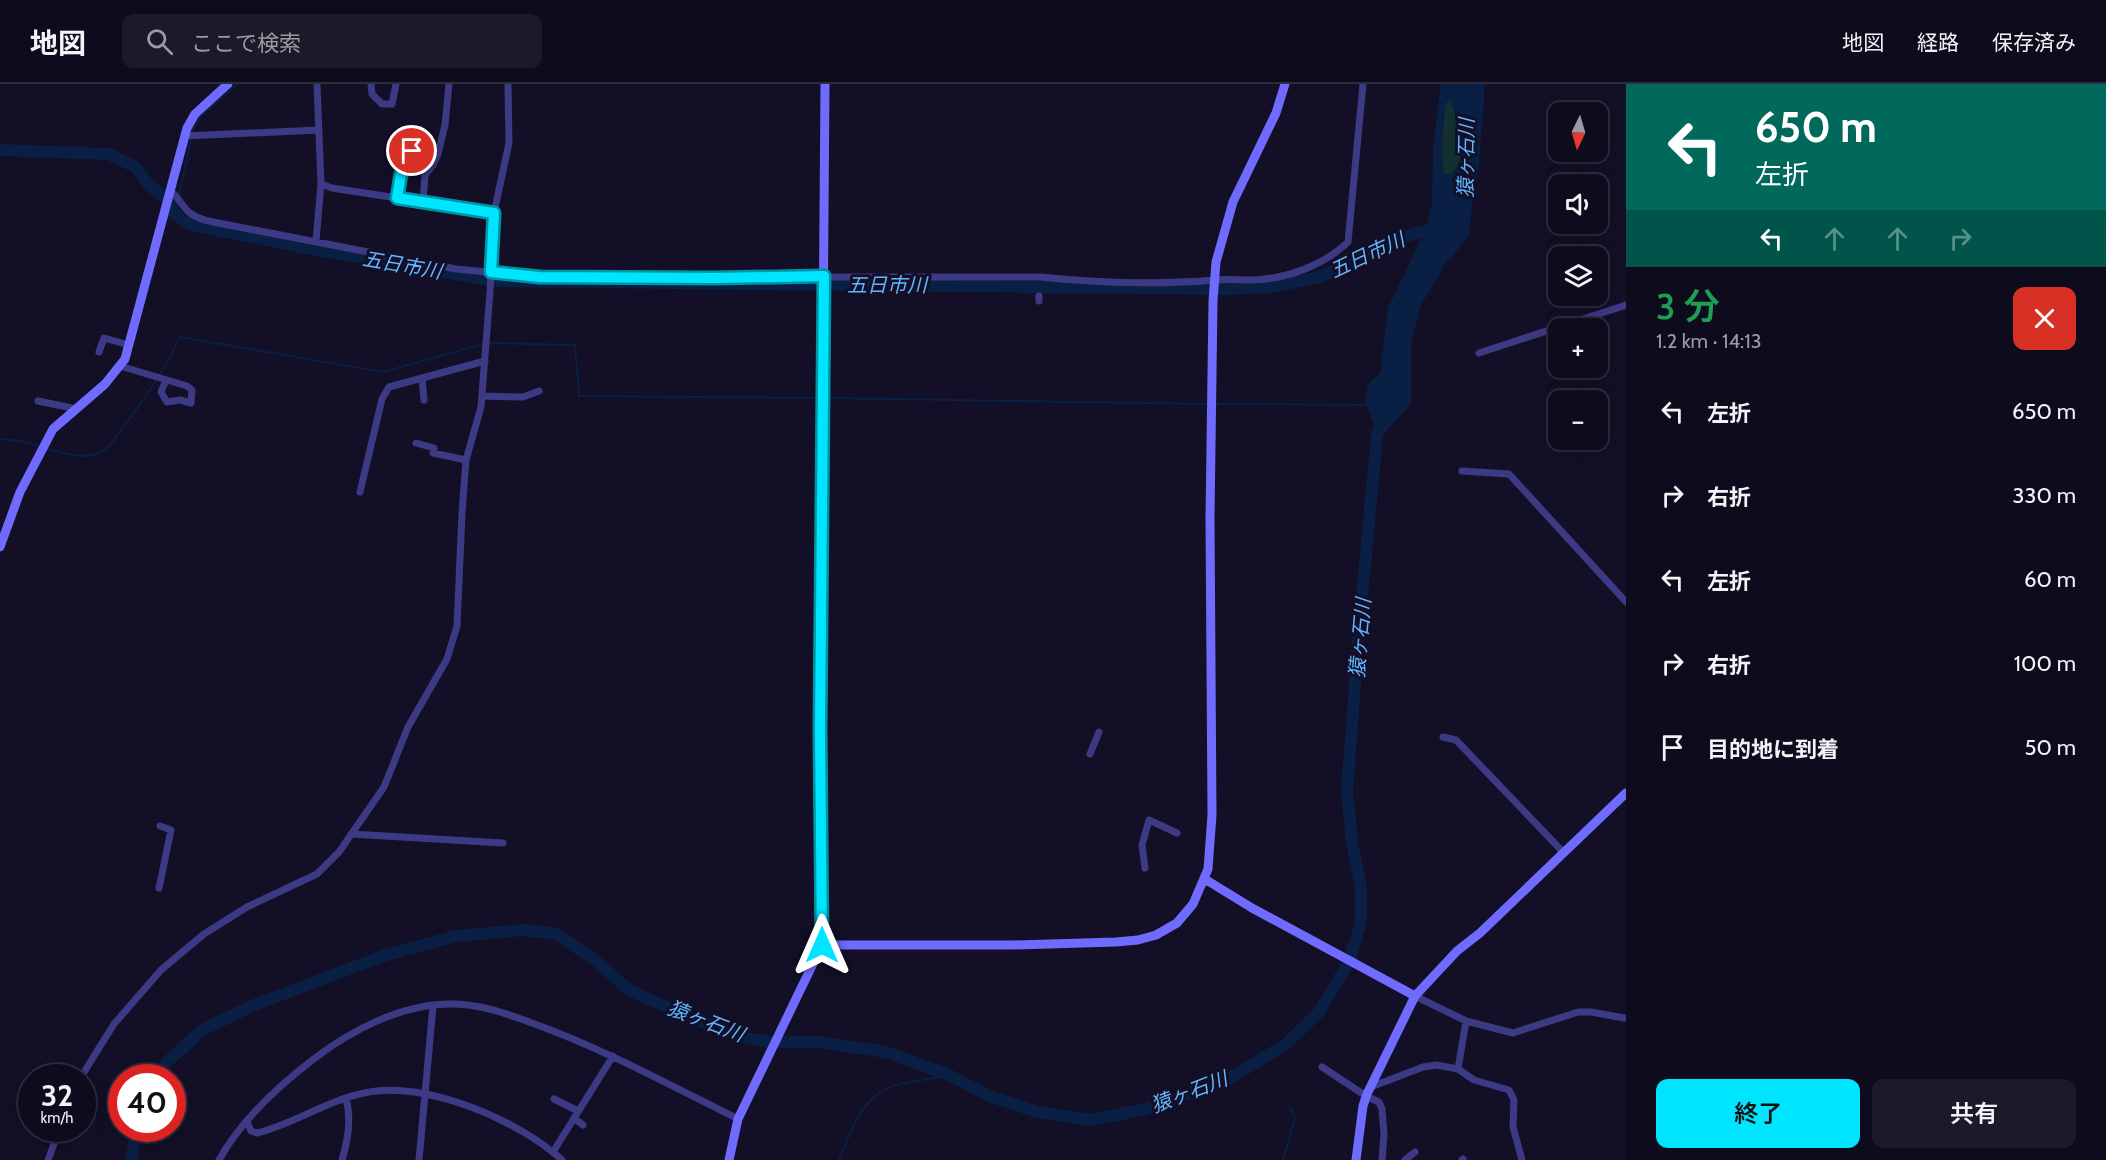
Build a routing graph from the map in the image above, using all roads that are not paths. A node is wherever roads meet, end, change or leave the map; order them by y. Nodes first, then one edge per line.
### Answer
1 (228, 84) edge
2 (317, 84) edge
3 (371, 84) edge
4 (396, 84) edge
5 (449, 84) edge
6 (508, 84) edge
7 (825, 84) edge
8 (1285, 84) edge
9 (1363, 84) edge
10 (319, 130) junction
11 (185, 136) junction
12 (412, 151) dead end
13 (321, 184) junction
14 (170, 194) junction
15 (397, 198) junction
16 (423, 202) junction
17 (494, 213) junction
18 (316, 241) junction
19 (491, 274) junction
20 (824, 277) junction
21 (1214, 282) junction
22 (1626, 305) edge
23 (129, 345) junction
24 (99, 352) dead end
25 (1479, 352) dead end
26 (485, 361) junction
27 (120, 366) junction
28 (422, 378) junction
29 (166, 380) junction
30 (539, 391) dead end
31 (482, 396) junction
32 (424, 400) dead end
33 (38, 401) dead end
34 (77, 409) junction
35 (416, 443) dead end
36 (466, 460) junction
37 (1462, 471) dead end
38 (360, 492) dead end
39 (0, 547) edge
40 (1626, 602) edge
41 (1099, 732) dead end
42 (1443, 737) dead end
43 (1090, 754) dead end
44 (1626, 793) edge
45 (160, 826) dead end
46 (1178, 833) dead end
47 (351, 834) junction
48 (503, 843) dead end
49 (1563, 852) junction
50 (1145, 868) dead end
51 (1204, 882) junction
52 (159, 888) dead end
53 (822, 945) junction
54 (1415, 996) junction
55 (433, 1006) junction
56 (1624, 1018) dead end
57 (1466, 1021) junction
58 (613, 1056) junction
59 (89, 1064) edge
60 (1322, 1067) dead end
61 (1458, 1068) junction
62 (1371, 1087) junction
63 (425, 1095) junction
64 (1366, 1096) junction
65 (346, 1099) junction
66 (554, 1099) dead end
67 (576, 1114) junction
68 (738, 1119) junction
69 (247, 1121) junction
70 (583, 1125) dead end
71 (55, 1142) edge
72 (553, 1152) junction
73 (1415, 1152) dead end
74 (48, 1160) edge
75 (219, 1160) edge
76 (342, 1160) edge
77 (419, 1160) edge
78 (562, 1160) edge
79 (729, 1160) edge
80 (1356, 1160) edge
81 (1382, 1160) edge
82 (1405, 1160) edge
83 (1522, 1160) edge

1 - 11 street
2 - 10 street
3 - 4 street
5 - 16 street
6 - 17 street
7 - 20 street
8 - 21 street
9 - 21 street
10 - 11 street
10 - 13 street
11 - 14 street
12 - 15 street
13 - 15 street
13 - 18 street
14 - 18 street
14 - 23 street
15 - 16 street
16 - 17 street
17 - 19 street
18 - 19 street
19 - 20 street
19 - 26 street
20 - 21 street
20 - 53 street
21 - 51 street
22 - 25 street
23 - 24 street
23 - 27 street
26 - 28 street
26 - 31 street
27 - 29 street
27 - 34 street
28 - 32 street
28 - 38 street
29 - 29 street
30 - 31 street
31 - 36 street
33 - 34 street
34 - 39 street
35 - 36 street
36 - 47 street
37 - 40 street
41 - 43 street
42 - 49 street
44 - 49 street
45 - 52 street
46 - 50 street
47 - 48 street
47 - 59 street
49 - 54 street
51 - 53 street
51 - 54 street
53 - 68 street
54 - 57 street
54 - 62 street
55 - 58 street
55 - 63 street
55 - 69 street
56 - 57 street
57 - 61 street
58 - 67 street
58 - 68 street
60 - 64 street
61 - 62 street
61 - 83 street
62 - 64 street
63 - 65 street
63 - 72 street
63 - 77 street
64 - 80 street
64 - 81 street
65 - 69 street
65 - 76 street
66 - 67 street
67 - 70 street
67 - 72 street
68 - 79 street
69 - 75 street
71 - 74 street
72 - 78 street
73 - 82 street

